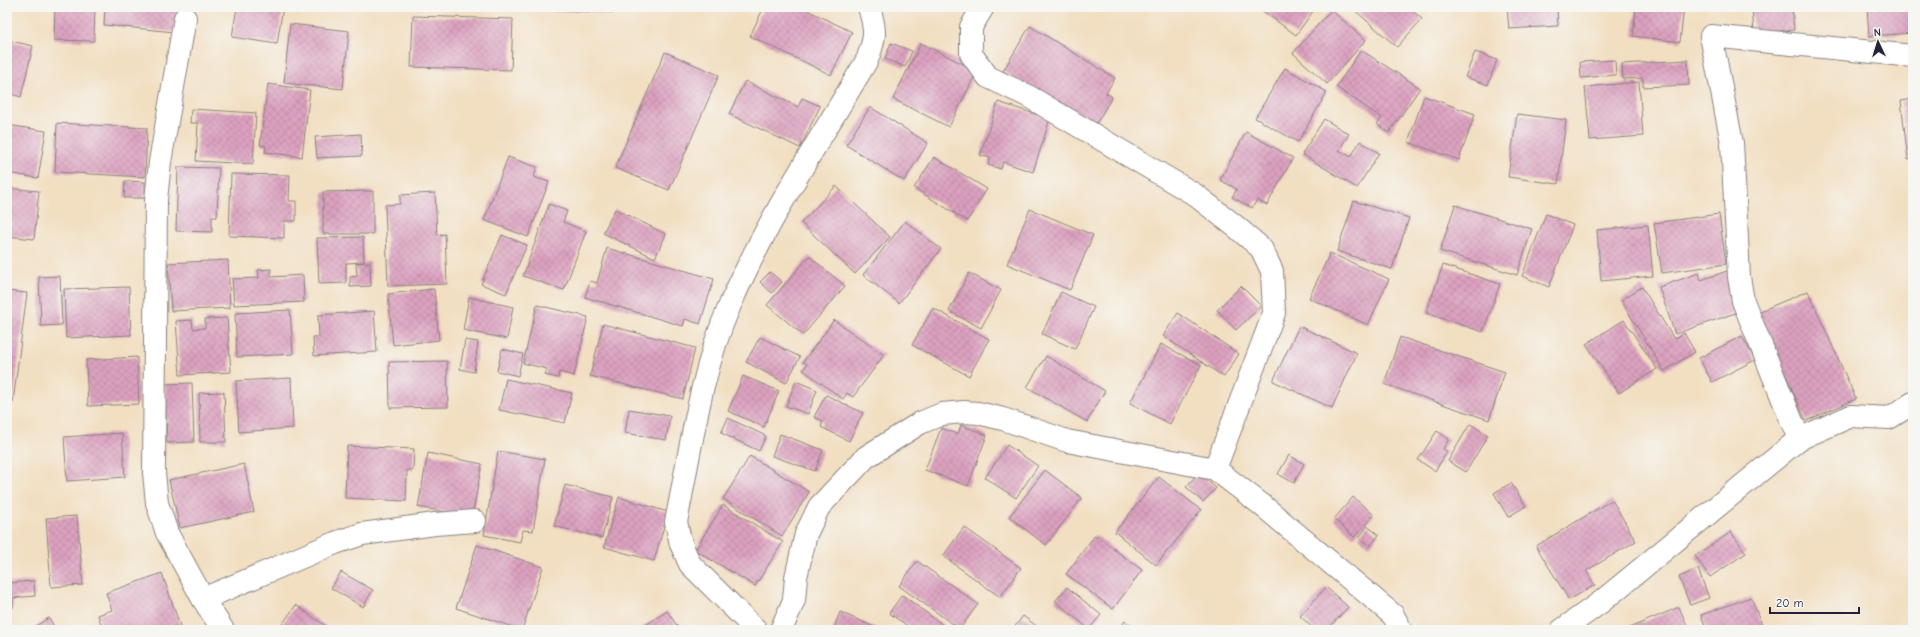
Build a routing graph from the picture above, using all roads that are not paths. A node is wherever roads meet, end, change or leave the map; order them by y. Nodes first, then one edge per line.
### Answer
1 (869, 7) edge
2 (983, 7) edge
3 (185, 18) dead end
4 (1913, 56) edge
5 (1913, 403) edge
6 (1799, 440) junction
7 (1215, 469) junction
8 (475, 521) dead end
9 (203, 599) junction
10 (223, 630) edge
11 (756, 630) edge
12 (781, 630) edge
13 (1401, 630) edge
14 (1562, 630) edge

1 - 11 street
2 - 7 street
3 - 9 street
4 - 6 street
5 - 6 street
6 - 14 street
7 - 12 street
7 - 13 street
8 - 9 street
9 - 10 street

